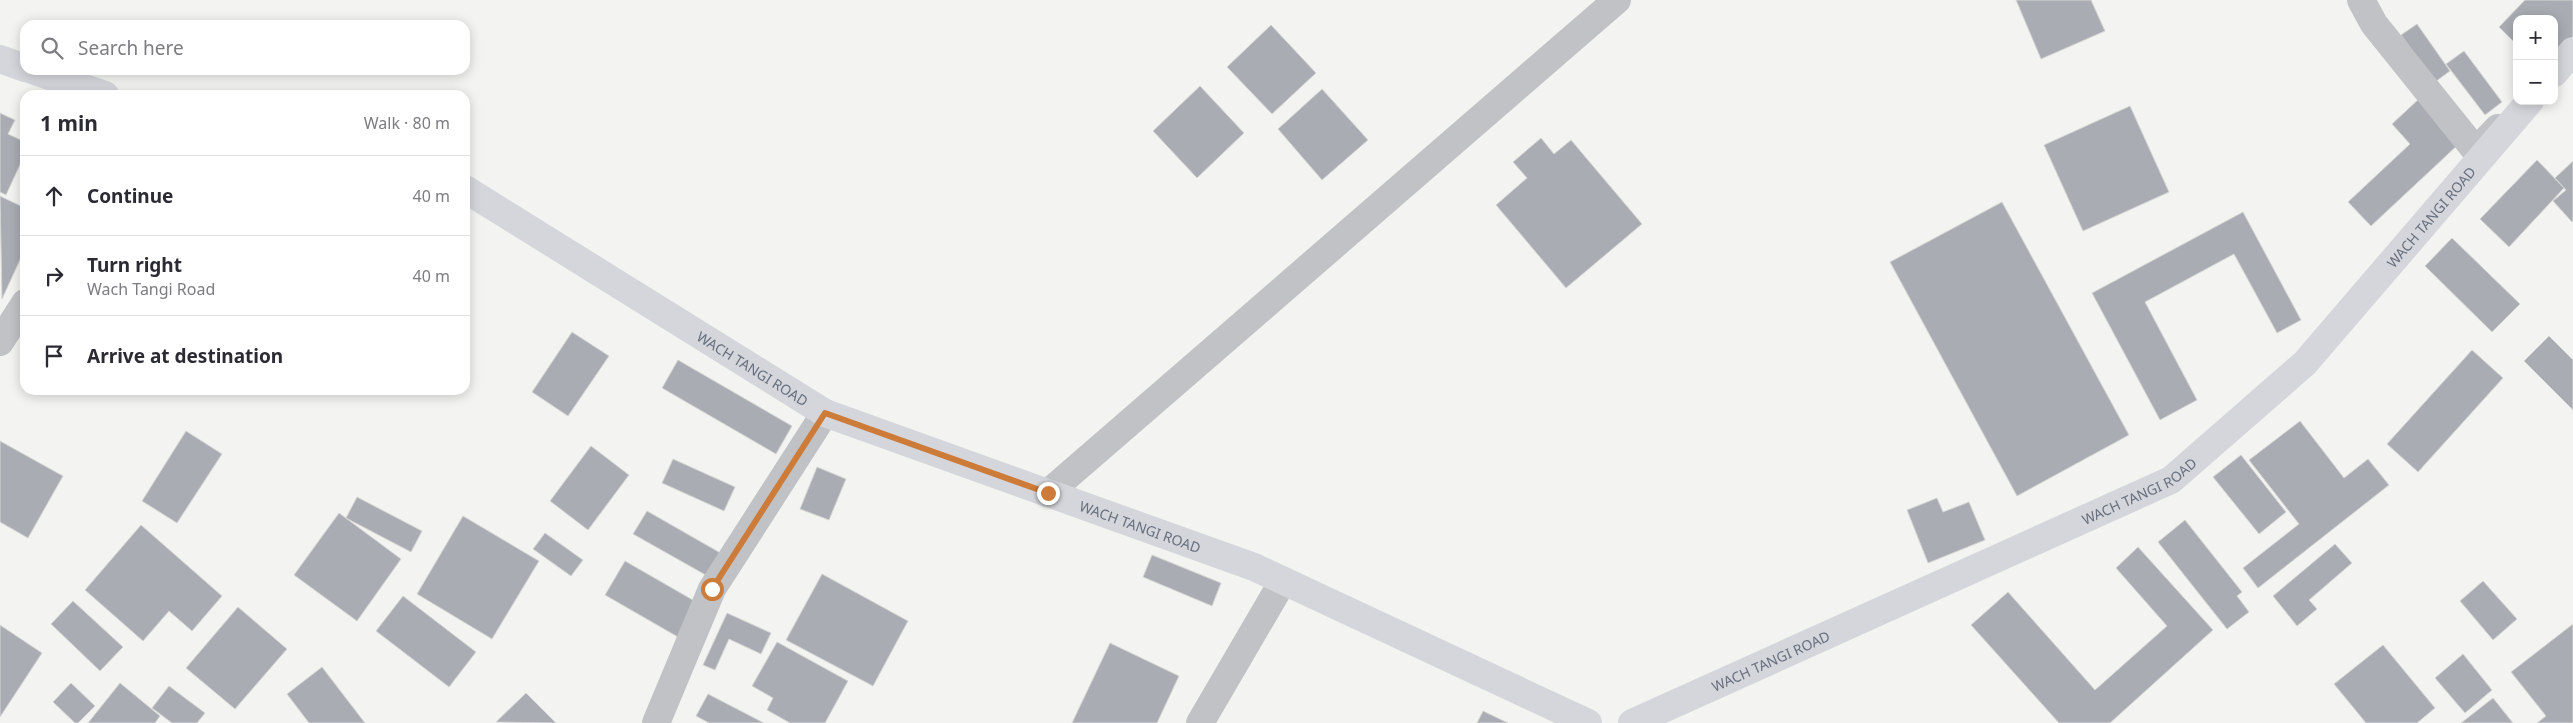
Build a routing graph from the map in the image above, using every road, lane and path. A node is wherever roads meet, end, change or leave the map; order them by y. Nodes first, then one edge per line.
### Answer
1 (1617, 0) edge
2 (2361, 0) edge
3 (2573, 51) edge
4 (0, 59) edge
5 (20, 66) edge
6 (2558, 67) edge
7 (47, 75) edge
8 (90, 90) edge
9 (2520, 105) edge
10 (2527, 105) edge
11 (470, 191) edge
12 (20, 311) edge
13 (0, 342) edge
14 (825, 413) junction
15 (1048, 493) junction
16 (1284, 581) junction
17 (656, 723) edge
18 (1200, 723) edge
19 (1588, 723) edge
20 (1632, 723) edge

1 - 15 street
2 - 9 street
3 - 6 main road
4 - 5 main road
7 - 8 main road
10 - 20 main road, WACH TANGI ROAD
11 - 14 main road, WACH TANGI ROAD
12 - 13 street
14 - 15 main road, WACH TANGI ROAD
14 - 17 street
15 - 16 main road, WACH TANGI ROAD
16 - 18 street
16 - 19 main road, WACH TANGI ROAD

